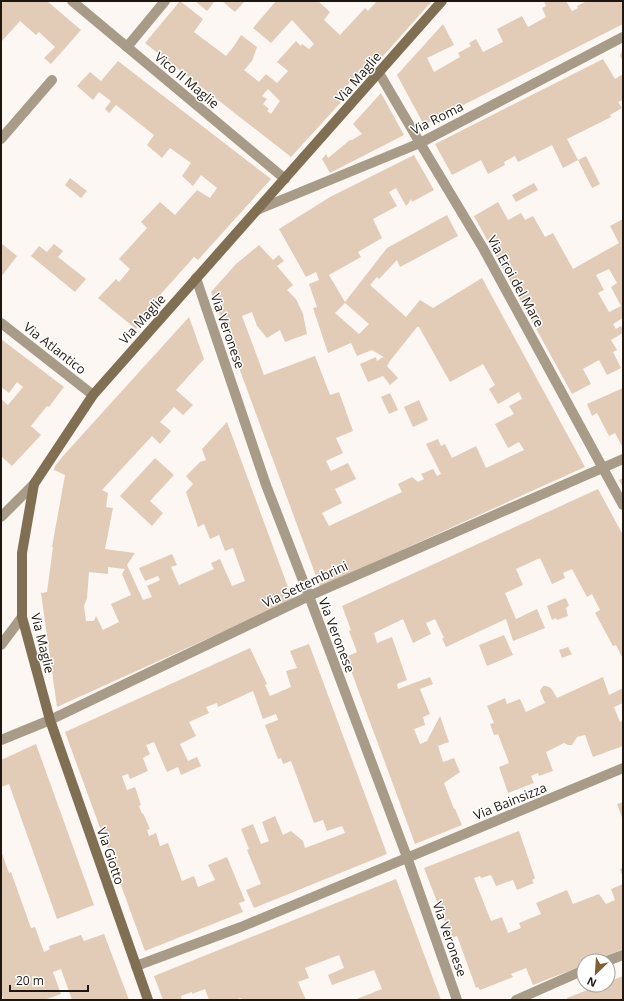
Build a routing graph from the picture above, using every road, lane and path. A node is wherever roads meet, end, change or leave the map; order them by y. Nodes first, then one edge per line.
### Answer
1 (72, 1) edge
2 (165, 1) edge
3 (442, 1) edge
4 (623, 36) edge
5 (127, 47) junction
6 (379, 73) junction
7 (52, 80) dead end
8 (1, 139) edge
9 (420, 143) junction
10 (285, 179) junction
11 (257, 210) junction
12 (196, 278) junction
13 (1, 323) edge
14 (93, 395) junction
15 (623, 459) edge
16 (602, 468) junction
17 (34, 484) junction
18 (623, 505) edge
19 (1, 517) edge
20 (309, 596) junction
21 (22, 617) junction
22 (1, 645) edge
23 (50, 720) junction
24 (1, 740) edge
25 (623, 768) edge
26 (407, 857) junction
27 (136, 966) junction
28 (576, 974) edge
29 (148, 1000) edge
30 (457, 1000) edge
31 (516, 1000) edge

1 - 5 street, Vico II Maglie
2 - 5 street
3 - 6 street, Via Maglie
4 - 9 street, Via Roma
5 - 10 street, Vico II Maglie
6 - 9 street, Via Eroi del Mare
6 - 10 street, Via Maglie
7 - 8 street
9 - 11 street, Via Roma
9 - 16 street, Via Eroi del Mare
10 - 11 street, Via Maglie
11 - 12 street, Via Maglie
12 - 14 street, Via Maglie
12 - 20 street, Via Veronese
13 - 14 street, Via Atlantico
14 - 17 street, Via Maglie
15 - 16 street, Via Settembrini
16 - 18 street, Via Eroi del Mare
16 - 20 street, Via Settembrini
17 - 19 street
17 - 21 street, Via Maglie
20 - 23 street, Via Settembrini
20 - 26 street, Via Veronese
21 - 22 street
21 - 23 street, Via Maglie
23 - 24 street, Via Settembrini
23 - 27 street, Via Giotto
25 - 26 street, Via Bainsizza
26 - 27 street, Via Bainsizza
26 - 30 street, Via Veronese
27 - 29 street, Via Giotto
28 - 31 street

